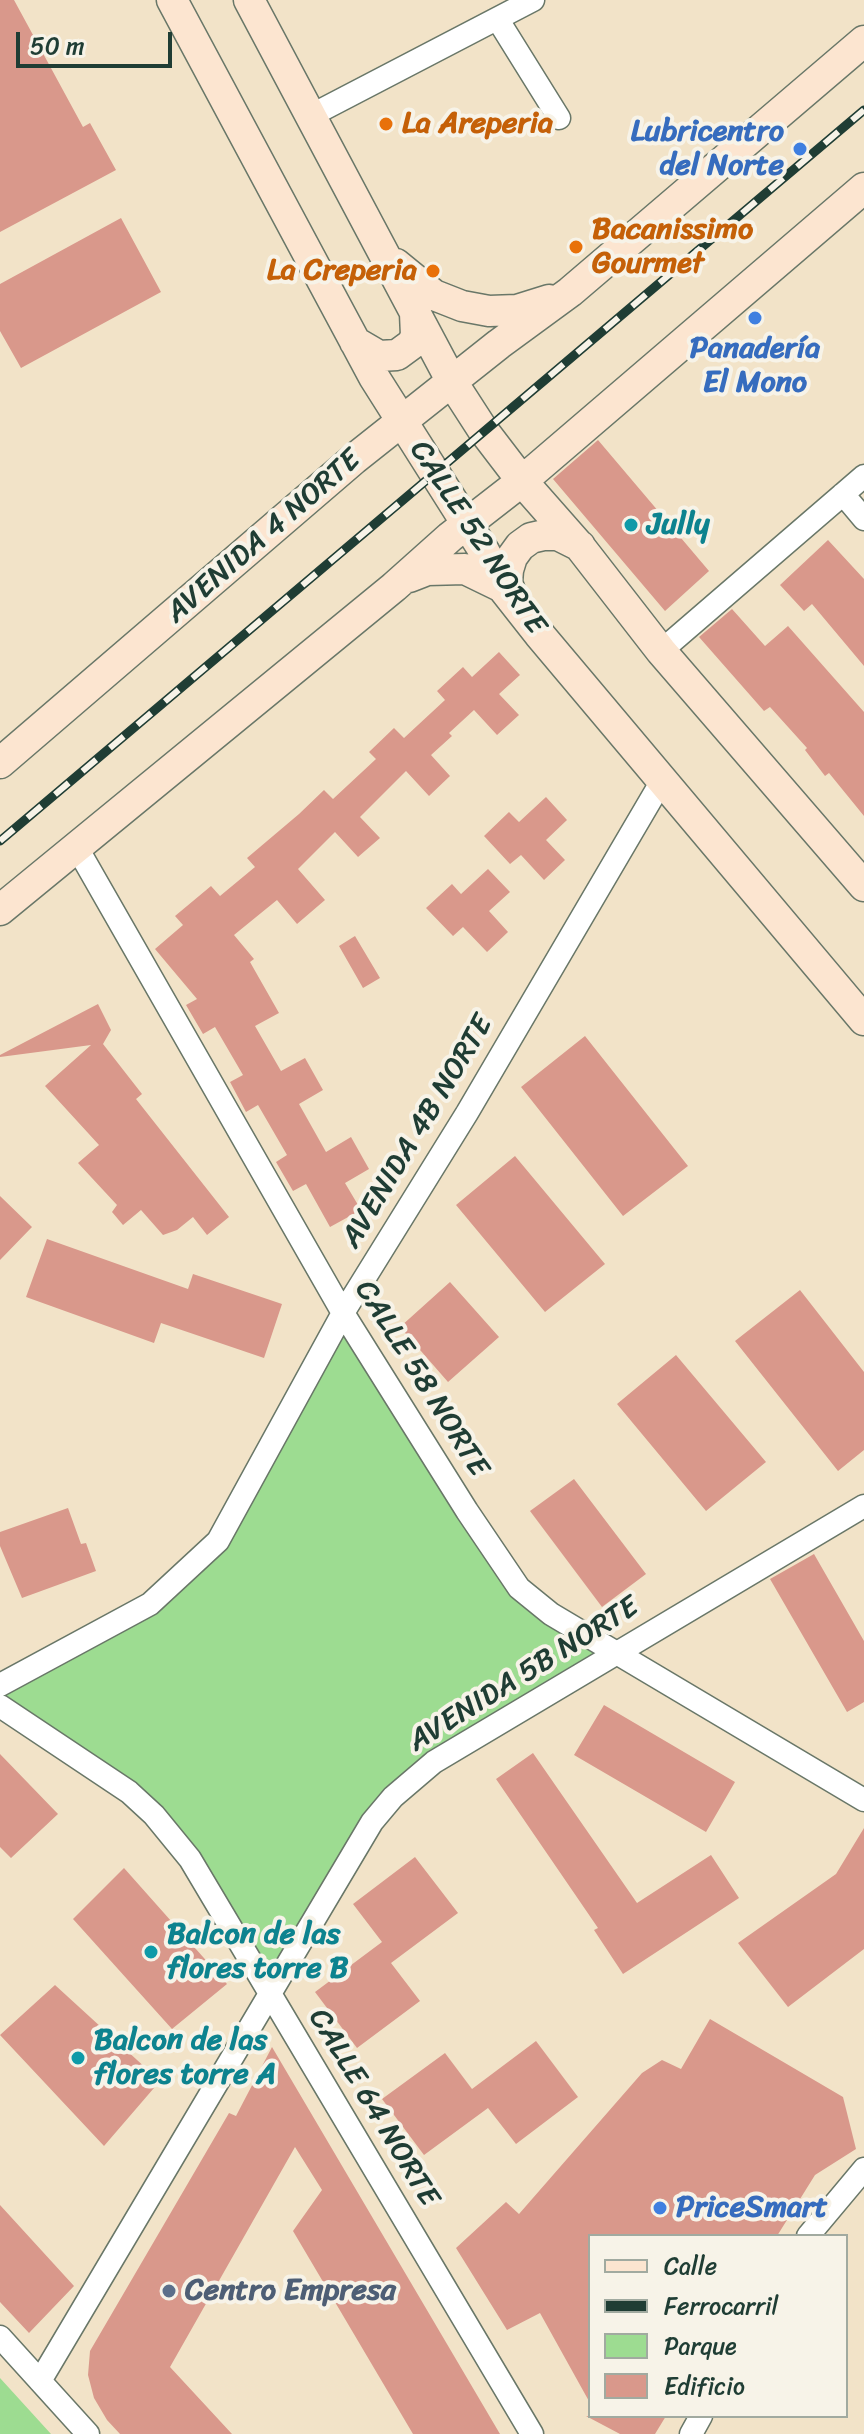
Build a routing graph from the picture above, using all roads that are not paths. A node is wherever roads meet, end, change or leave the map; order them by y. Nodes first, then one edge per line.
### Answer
1 (172, 0) edge
2 (249, 0) edge
3 (533, 0) edge
4 (498, 20) junction
5 (864, 41) edge
6 (312, 115) junction
7 (559, 118) dead end
8 (864, 188) edge
9 (387, 256) junction
10 (570, 292) junction
11 (416, 320) junction
12 (367, 357) junction
13 (452, 382) junction
14 (401, 423) junction
15 (354, 459) junction
16 (864, 476) edge
17 (522, 481) junction
18 (843, 494) junction
19 (864, 519) edge
20 (466, 525) junction
21 (581, 548) junction
22 (394, 587) junction
23 (507, 593) junction
24 (661, 651) junction
25 (0, 763) edge
26 (663, 779) junction
27 (76, 846) junction
28 (864, 886) edge
29 (0, 910) edge
30 (864, 1020) edge
31 (343, 1313) junction
32 (864, 1506) edge
33 (617, 1652) junction
34 (0, 1685) edge
35 (0, 1706) edge
36 (864, 1800) edge
37 (271, 1995) junction
38 (864, 2169) edge
39 (810, 2234) edge
40 (0, 2337) edge
41 (40, 2381) junction
42 (88, 2434) edge
43 (532, 2434) edge

1 - 12 main road, CALLE 52 NORTE
2 - 6 main road
3 - 4 street
4 - 6 street
4 - 7 street
5 - 10 main road, AVENIDA 4 NORTE
6 - 9 main road
8 - 17 main road
9 - 10 main road
9 - 11 main road
10 - 13 main road, AVENIDA 4 NORTE
11 - 12 main road
11 - 13 main road
12 - 14 main road, CALLE 52 NORTE
12 - 15 main road
13 - 14 main road, AVENIDA 4 NORTE
13 - 17 main road
14 - 15 main road, AVENIDA 4 NORTE
14 - 20 main road, CALLE 52 NORTE
15 - 25 main road, AVENIDA 4 NORTE
16 - 18 street
17 - 20 main road
17 - 21 main road
18 - 19 street
18 - 24 street
20 - 22 main road
20 - 23 main road, CALLE 52 NORTE
21 - 23 main road
21 - 24 main road
22 - 23 main road
22 - 27 main road
23 - 26 main road, CALLE 52 NORTE
24 - 28 main road
26 - 30 main road, CALLE 52 NORTE
26 - 31 street, AVENIDA 4B NORTE
27 - 29 main road
27 - 31 street, CALLE 58 NORTE
31 - 33 street, CALLE 58 NORTE
31 - 34 street, AVENIDA 4B NORTE
32 - 33 street, AVENIDA 5B NORTE
33 - 36 street, CALLE 58 NORTE
33 - 37 street, AVENIDA 5B NORTE
35 - 37 street, CALLE 64 NORTE
37 - 41 street, AVENIDA 5B NORTE
37 - 43 street, CALLE 64 NORTE
38 - 39 street
40 - 41 street
41 - 42 street

